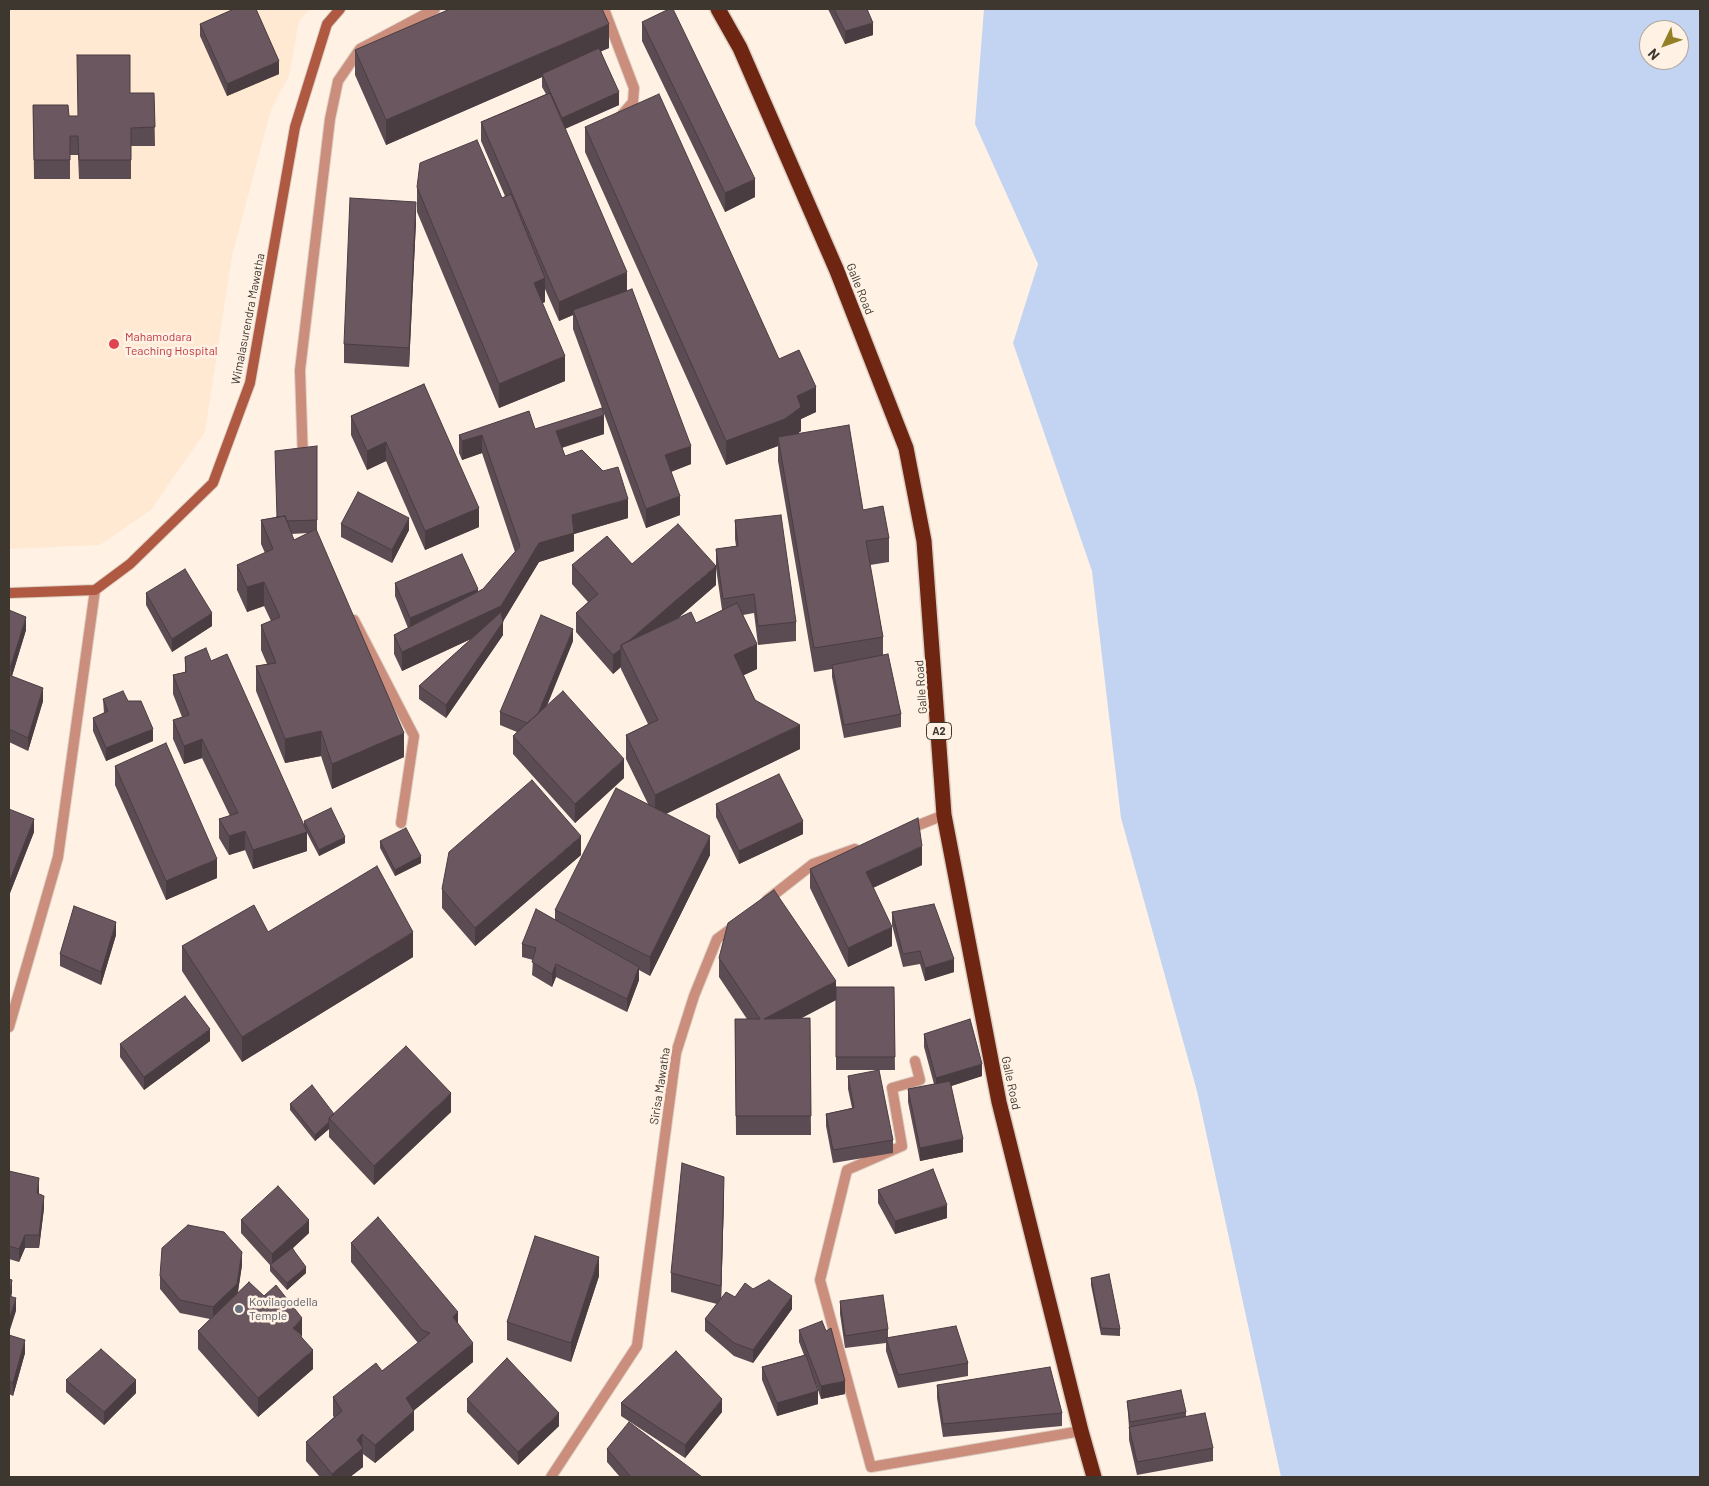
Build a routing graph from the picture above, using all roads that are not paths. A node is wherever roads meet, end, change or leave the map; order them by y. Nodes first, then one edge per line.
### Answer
1 (340, 9) edge
2 (604, 9) edge
3 (718, 9) edge
4 (428, 10) edge
5 (613, 121) edge
6 (304, 475) edge
7 (96, 590) junction
8 (9, 593) edge
9 (348, 608) edge
10 (944, 815) junction
11 (401, 823) dead end
12 (892, 835) edge
13 (866, 845) edge
14 (762, 904) edge
15 (747, 916) edge
16 (9, 1027) edge
17 (915, 1061) dead end
18 (1081, 1431) junction
19 (551, 1477) edge
20 (1094, 1477) edge

1 - 7 street, Wimalasurendra Mawatha
2 - 5 street
3 - 10 highway, Galle Road / A2
4 - 6 street
7 - 8 street
7 - 16 street
9 - 11 street
10 - 12 street
10 - 18 highway, Galle Road / A2
13 - 14 street
15 - 19 street, Sirisa Mawatha
17 - 18 street
18 - 20 highway, Galle Road / A2

